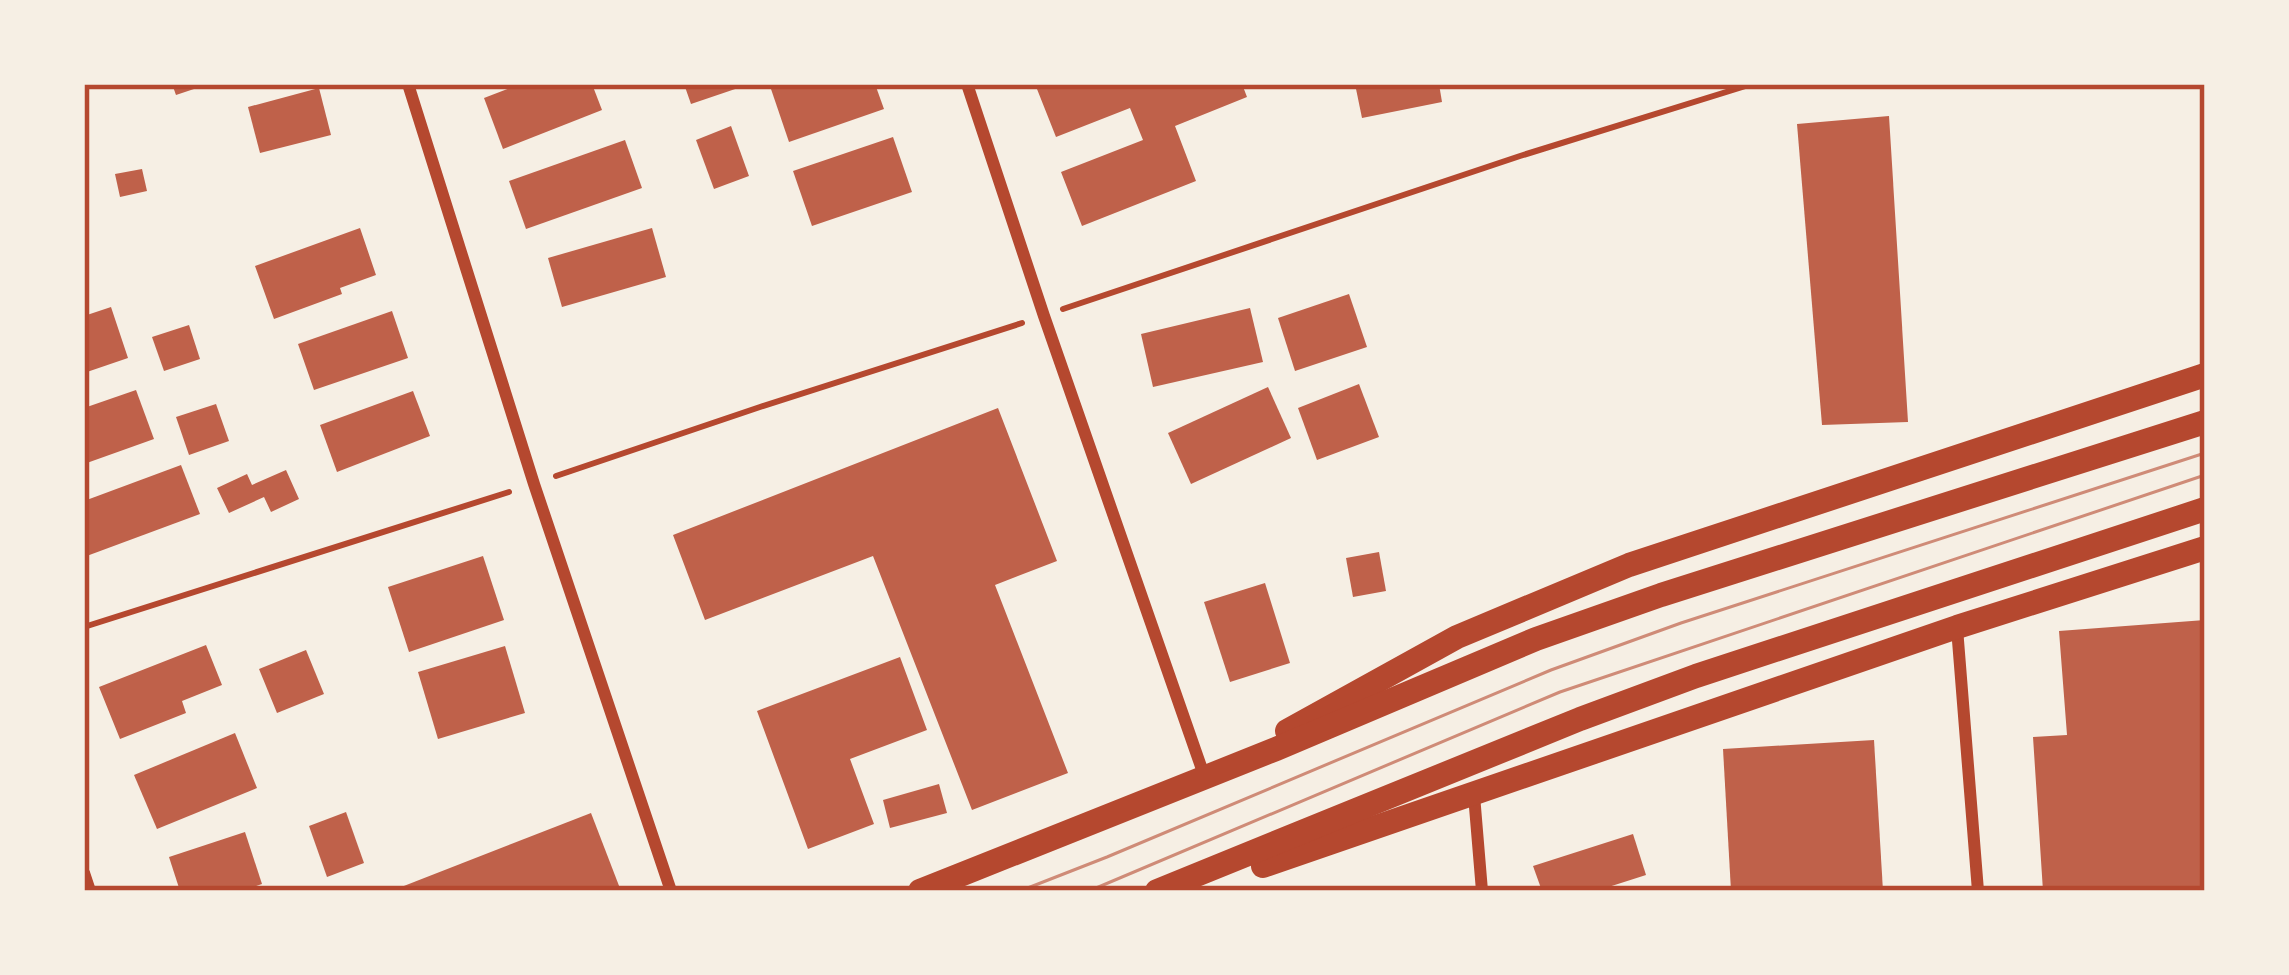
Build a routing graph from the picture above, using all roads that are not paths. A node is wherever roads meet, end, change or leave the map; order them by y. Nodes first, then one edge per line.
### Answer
1 (408, 84) edge
2 (967, 84) edge
3 (2205, 374) edge
4 (2205, 422) edge
5 (2205, 509) edge
6 (2205, 548) edge
7 (1957, 627) junction
8 (1205, 778) junction
9 (1474, 795) junction
10 (84, 873) edge
11 (90, 891) edge
12 (670, 891) edge
13 (920, 891) edge
14 (1157, 891) edge
15 (1187, 891) edge
16 (1482, 891) edge
17 (1978, 891) edge

1 - 12 street
2 - 8 street
3 - 8 main road
4 - 8 main road
5 - 14 main road
6 - 7 main road
7 - 9 main road
7 - 17 street
8 - 13 main road
9 - 15 main road
9 - 16 street
10 - 11 street

